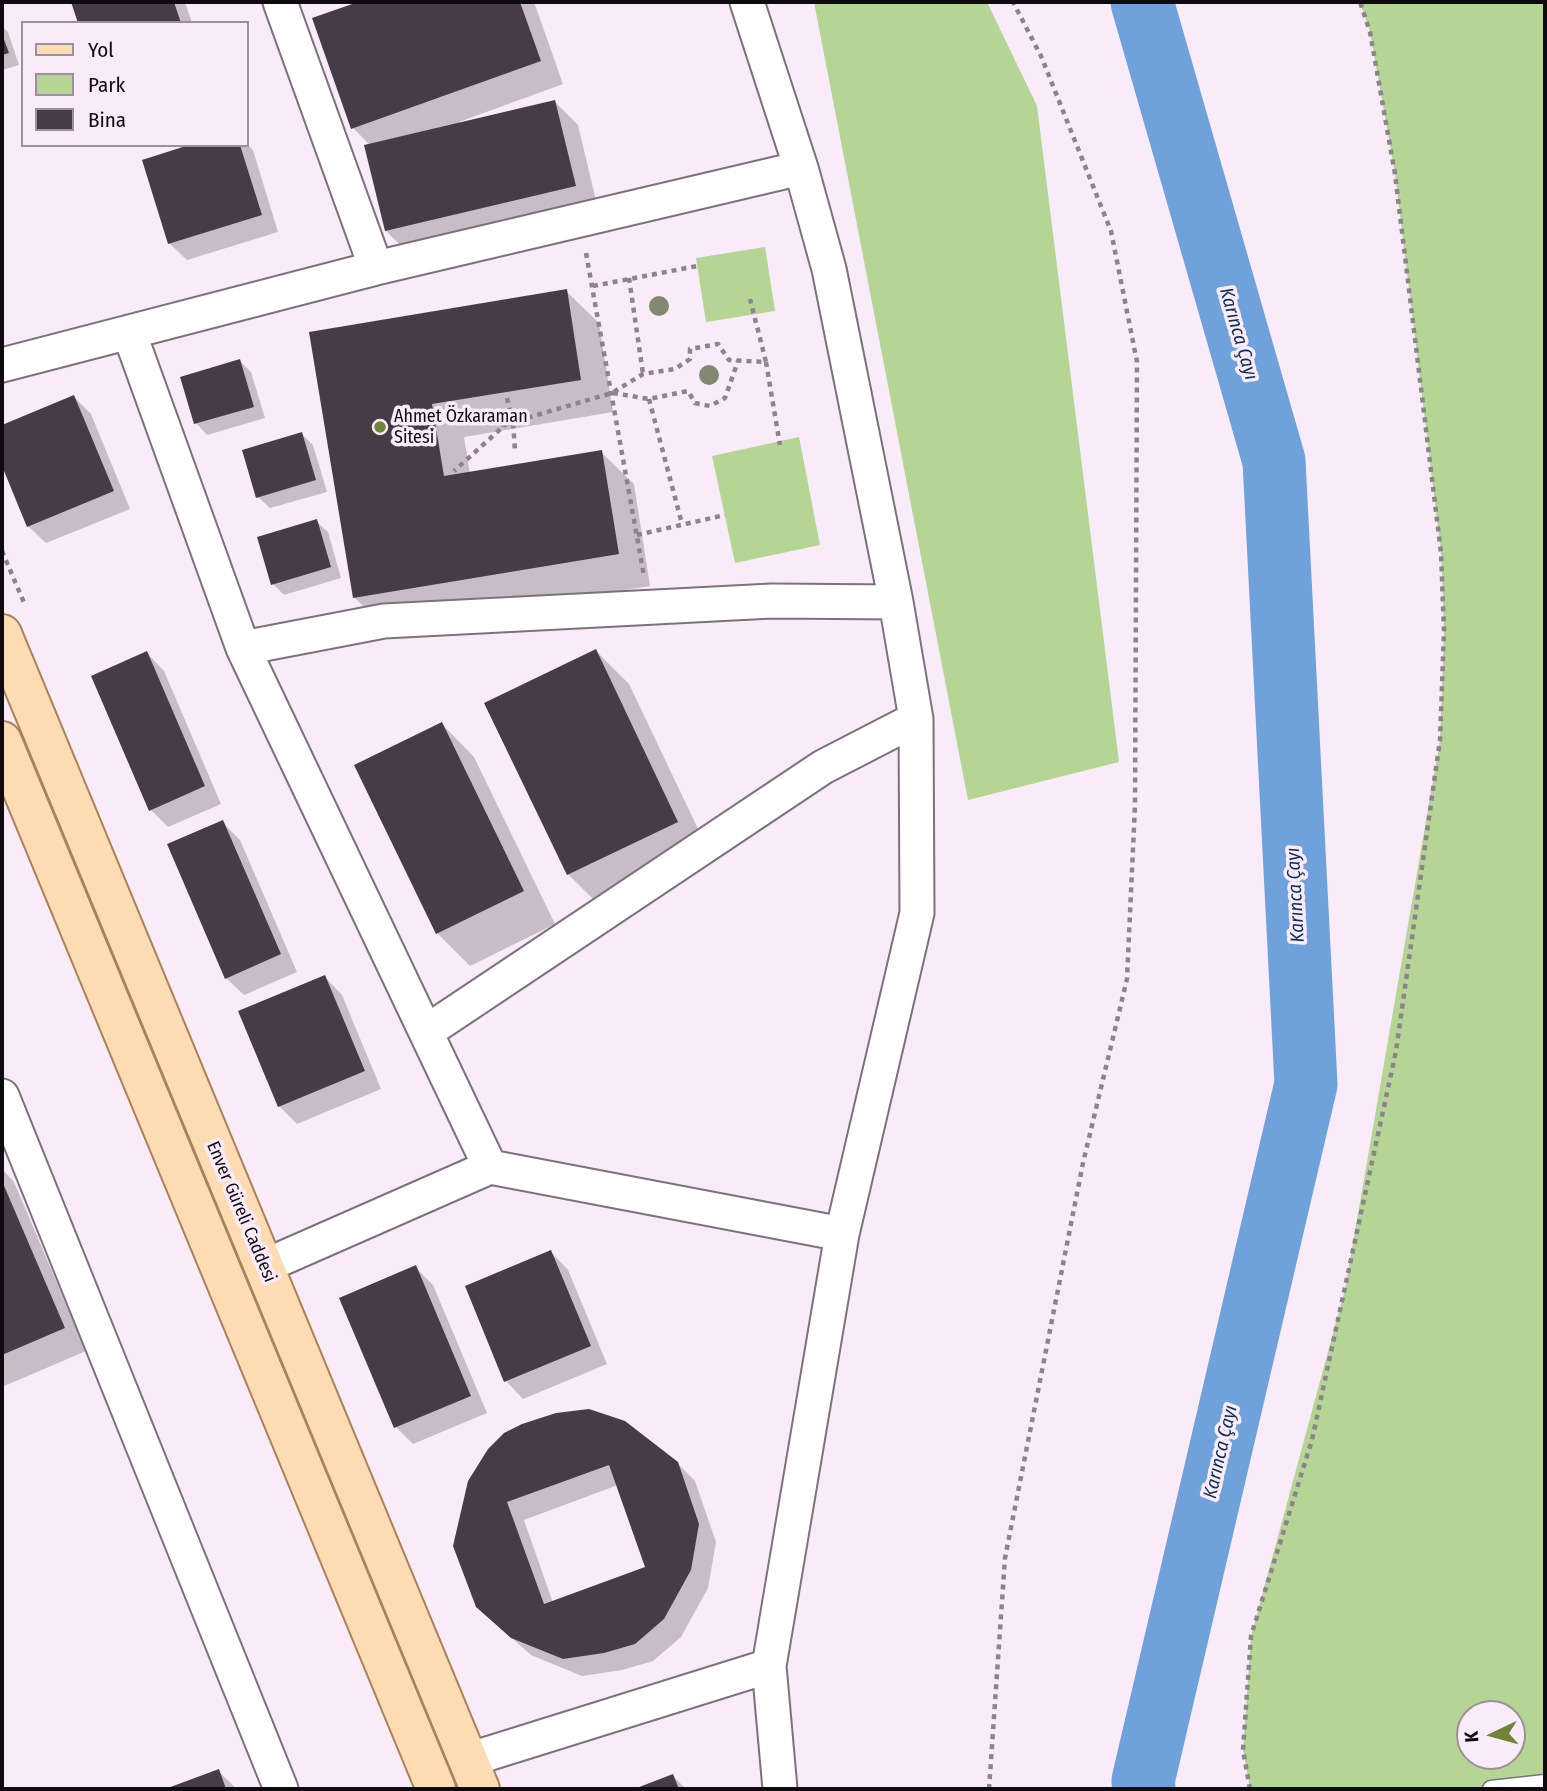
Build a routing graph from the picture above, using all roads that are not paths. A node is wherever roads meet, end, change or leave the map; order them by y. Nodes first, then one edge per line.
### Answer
1 (280, 2) edge
2 (747, 2) edge
3 (801, 168) junction
4 (376, 268) junction
5 (129, 332) junction
6 (2, 365) edge
7 (896, 603) junction
8 (2, 634) edge
9 (243, 648) junction
10 (916, 719) junction
11 (2, 741) edge
12 (426, 1032) junction
13 (2, 1096) edge
14 (490, 1167) junction
15 (842, 1234) junction
16 (283, 1258) dead end
17 (769, 1666) junction
18 (474, 1775) edge
19 (1545, 1783) edge
20 (281, 1789) edge
21 (436, 1789) edge
22 (780, 1789) edge
23 (1491, 1789) edge

1 - 4 street
2 - 3 street
3 - 4 street
3 - 7 street
4 - 5 street
5 - 6 street
5 - 9 street
7 - 9 street
7 - 10 street
8 - 18 main road, Enver Güreli Caddesi
9 - 12 street
10 - 12 street
10 - 15 street
11 - 21 main road
12 - 14 street
13 - 20 street
14 - 15 street
14 - 16 street
15 - 17 street
17 - 18 street
17 - 22 street
19 - 23 lane

